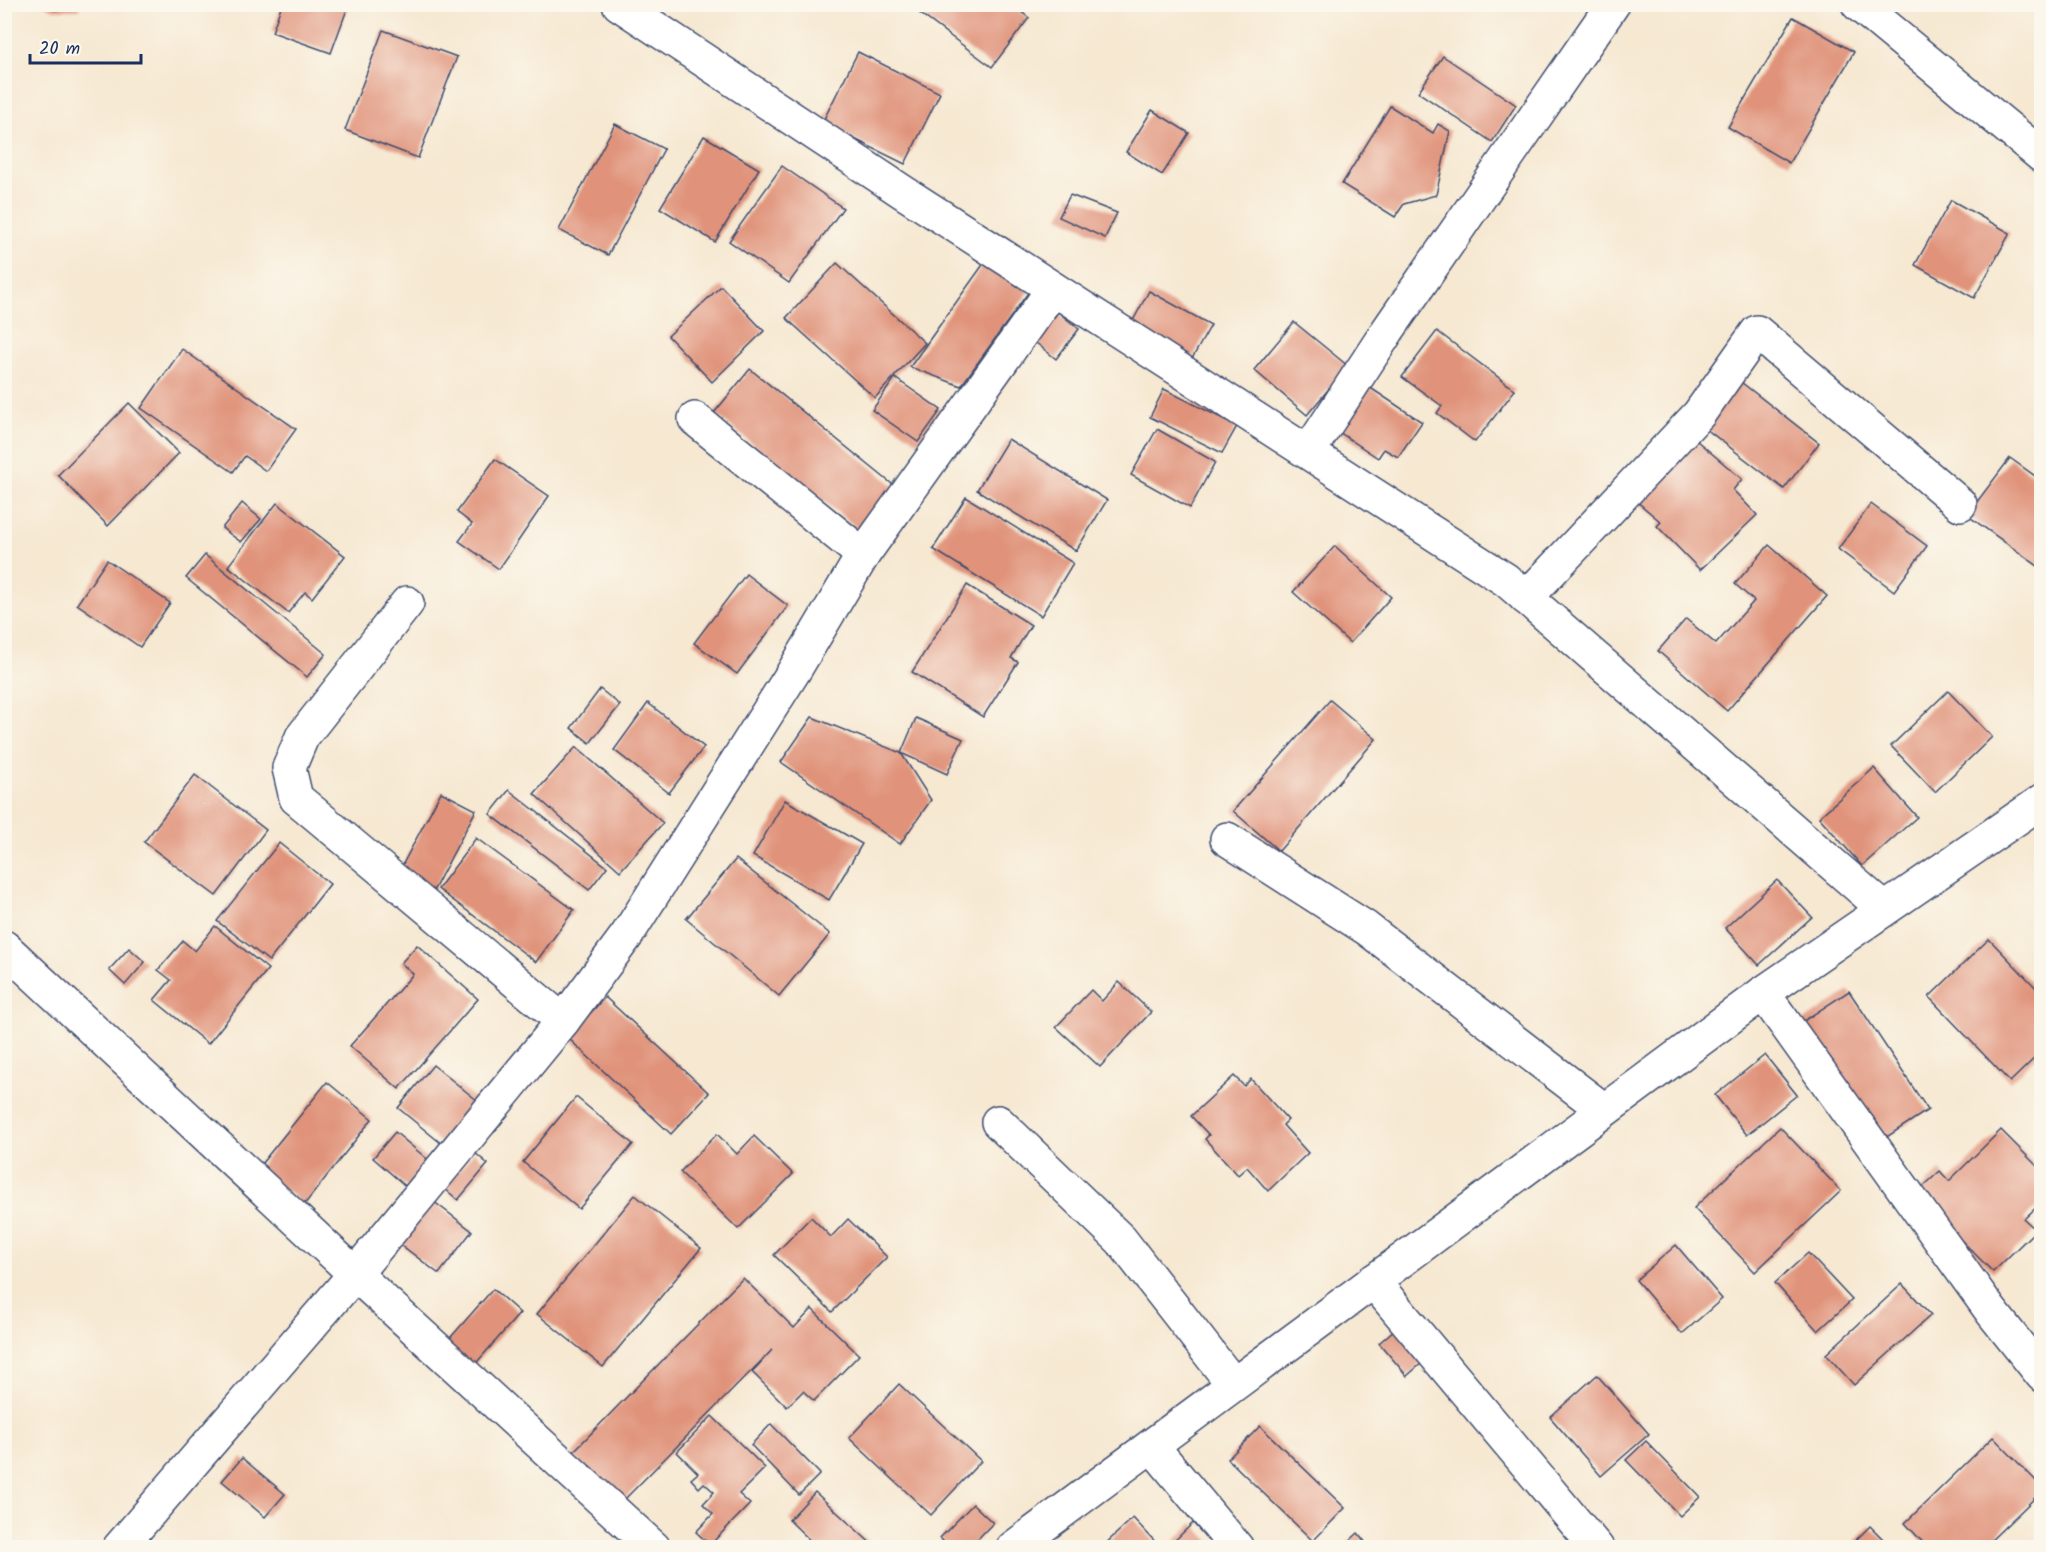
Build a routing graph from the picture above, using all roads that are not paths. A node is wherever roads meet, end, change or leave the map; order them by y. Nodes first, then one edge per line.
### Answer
1 (619, 4) edge
2 (1613, 4) edge
3 (1858, 4) edge
4 (2042, 156) edge
5 (1053, 289) junction
6 (695, 419) dead end
7 (1309, 452) junction
8 (1960, 504) dead end
9 (862, 555) junction
10 (1527, 598) junction
11 (407, 603) dead end
12 (2042, 801) edge
13 (1227, 839) dead end
14 (1882, 908) junction
15 (4, 947) edge
16 (1763, 993) junction
17 (563, 1021) junction
18 (1604, 1110) junction
19 (998, 1122) dead end
20 (355, 1274) junction
21 (1373, 1281) junction
22 (2042, 1375) edge
23 (1233, 1384) junction
24 (1152, 1446) junction
25 (136, 1542) edge
26 (654, 1548) edge
27 (1013, 1548) edge
28 (1237, 1548) edge
29 (1596, 1548) edge

1 - 5 street
2 - 7 street
3 - 4 street
5 - 7 street
5 - 9 street
6 - 9 street
7 - 10 street
8 - 10 street
9 - 17 street
10 - 14 street
11 - 17 street
12 - 14 street
13 - 18 street
14 - 16 street
15 - 20 street
16 - 18 street
16 - 22 street
17 - 20 street
18 - 21 street
19 - 23 street
20 - 25 street
20 - 26 street
21 - 23 street
21 - 29 street
23 - 24 street
24 - 27 street
24 - 28 street

